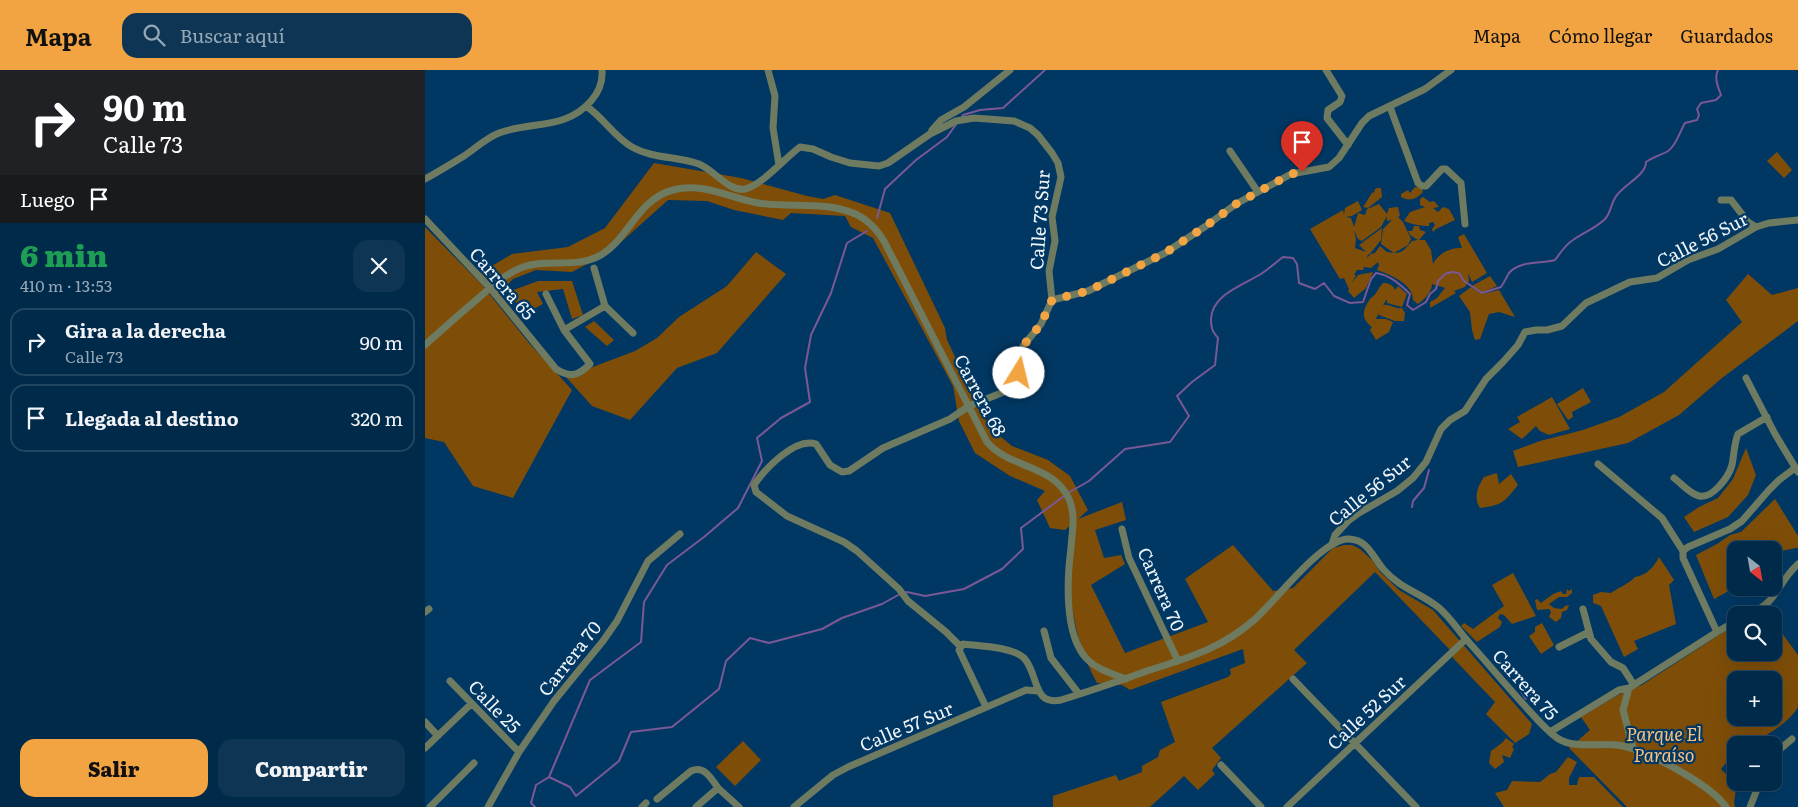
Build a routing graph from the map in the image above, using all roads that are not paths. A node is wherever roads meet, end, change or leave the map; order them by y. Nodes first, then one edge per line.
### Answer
1 (602, 70) edge
2 (768, 70) edge
3 (1010, 70) edge
4 (1326, 70) edge
5 (1451, 70) edge
6 (587, 106) junction
7 (1390, 107) junction
8 (929, 134) junction
9 (1349, 144) junction
10 (1231, 151) dead end
11 (779, 165) junction
12 (425, 180) edge
13 (1258, 192) junction
14 (1721, 200) dead end
15 (425, 219) edge
16 (1798, 220) edge
17 (1465, 224) dead end
18 (1756, 228) junction
19 (594, 268) dead end
20 (490, 288) junction
21 (546, 294) dead end
22 (1052, 300) junction
23 (605, 306) junction
24 (564, 330) junction
25 (633, 333) dead end
26 (425, 345) edge
27 (1746, 378) dead end
28 (969, 406) junction
29 (1767, 417) junction
30 (1598, 464) dead end
31 (1797, 470) edge
32 (1674, 478) dead end
33 (1122, 529) dead end
34 (680, 534) dead end
35 (1332, 544) junction
36 (1683, 552) junction
37 (1798, 564) edge
38 (1766, 606) edge
39 (1583, 609) dead end
40 (1727, 626) edge
41 (1044, 631) dead end
42 (1589, 632) junction
43 (1717, 632) junction
44 (1466, 639) junction
45 (960, 646) junction
46 (1559, 648) dead end
47 (1178, 661) junction
48 (1032, 672) junction
49 (1126, 679) junction
50 (1293, 679) dead end
51 (451, 682) dead end
52 (1631, 686) junction
53 (1026, 690) junction
54 (1038, 690) junction
55 (1079, 694) junction
56 (471, 704) junction
57 (986, 707) junction
58 (425, 722) edge
59 (1550, 732) junction
60 (438, 736) junction
61 (1792, 739) dead end
62 (1355, 743) junction
63 (1782, 747) edge
64 (425, 748) edge
65 (1633, 748) junction
66 (519, 752) junction
67 (474, 763) dead end
68 (1221, 765) dead end
69 (718, 788) junction
70 (1756, 791) edge
71 (657, 799) dead end
72 (430, 807) edge
73 (488, 807) edge
74 (696, 807) edge
75 (739, 807) edge
76 (794, 807) edge
77 (1261, 807) edge
78 (1287, 807) edge
79 (1417, 807) edge
80 (1726, 807) edge
81 (1750, 807) edge

1 - 6 street
2 - 11 street
3 - 8 street
4 - 9 street
5 - 7 street
6 - 11 street, Calle 73 Sur
6 - 12 street
7 - 9 street
7 - 17 street
8 - 11 street, Calle 73 Sur
8 - 22 street, Calle 73 Sur
9 - 13 street
10 - 13 street
13 - 22 street
14 - 18 street
15 - 20 street, Carrera 65
16 - 18 street, Calle 56 Sur
18 - 35 street, Calle 56 Sur
19 - 23 street
20 - 24 street, Carrera 65
20 - 26 street, Carrera 68
20 - 28 street, Carrera 68
21 - 24 street
22 - 28 street
23 - 24 street
23 - 25 street
27 - 29 street
28 - 45 street
28 - 49 street, Carrera 68
29 - 31 street
29 - 32 street
30 - 36 street
31 - 36 street
33 - 47 street, Carrera 70
34 - 66 street, Carrera 70
35 - 44 street, Carrera 75
35 - 47 street, Calle 56 Sur
36 - 43 street
37 - 38 street
39 - 42 street
40 - 43 street
41 - 55 street
42 - 46 street
42 - 52 street
43 - 52 street
44 - 59 street, Carrera 75
44 - 62 street, Calle 52 Sur
45 - 48 street
45 - 57 street
47 - 49 street, Calle 56 Sur
48 - 53 street
48 - 54 street
49 - 55 street, Calle 56 Sur
50 - 62 street
51 - 56 street, Calle 25
52 - 59 street
52 - 65 street
53 - 54 street, Calle 57 Sur
53 - 57 street, Calle 57 Sur
54 - 55 street, Calle 56 Sur
56 - 60 street
56 - 66 street, Calle 25
57 - 76 street, Calle 57 Sur
58 - 60 street
59 - 65 street, Carrera 75
60 - 64 street
61 - 63 street
62 - 78 street, Calle 52 Sur
62 - 79 street
65 - 80 street, Carrera 75
66 - 73 street, Carrera 70
67 - 72 street
68 - 77 street
69 - 71 street
69 - 74 street
69 - 75 street
70 - 81 street

